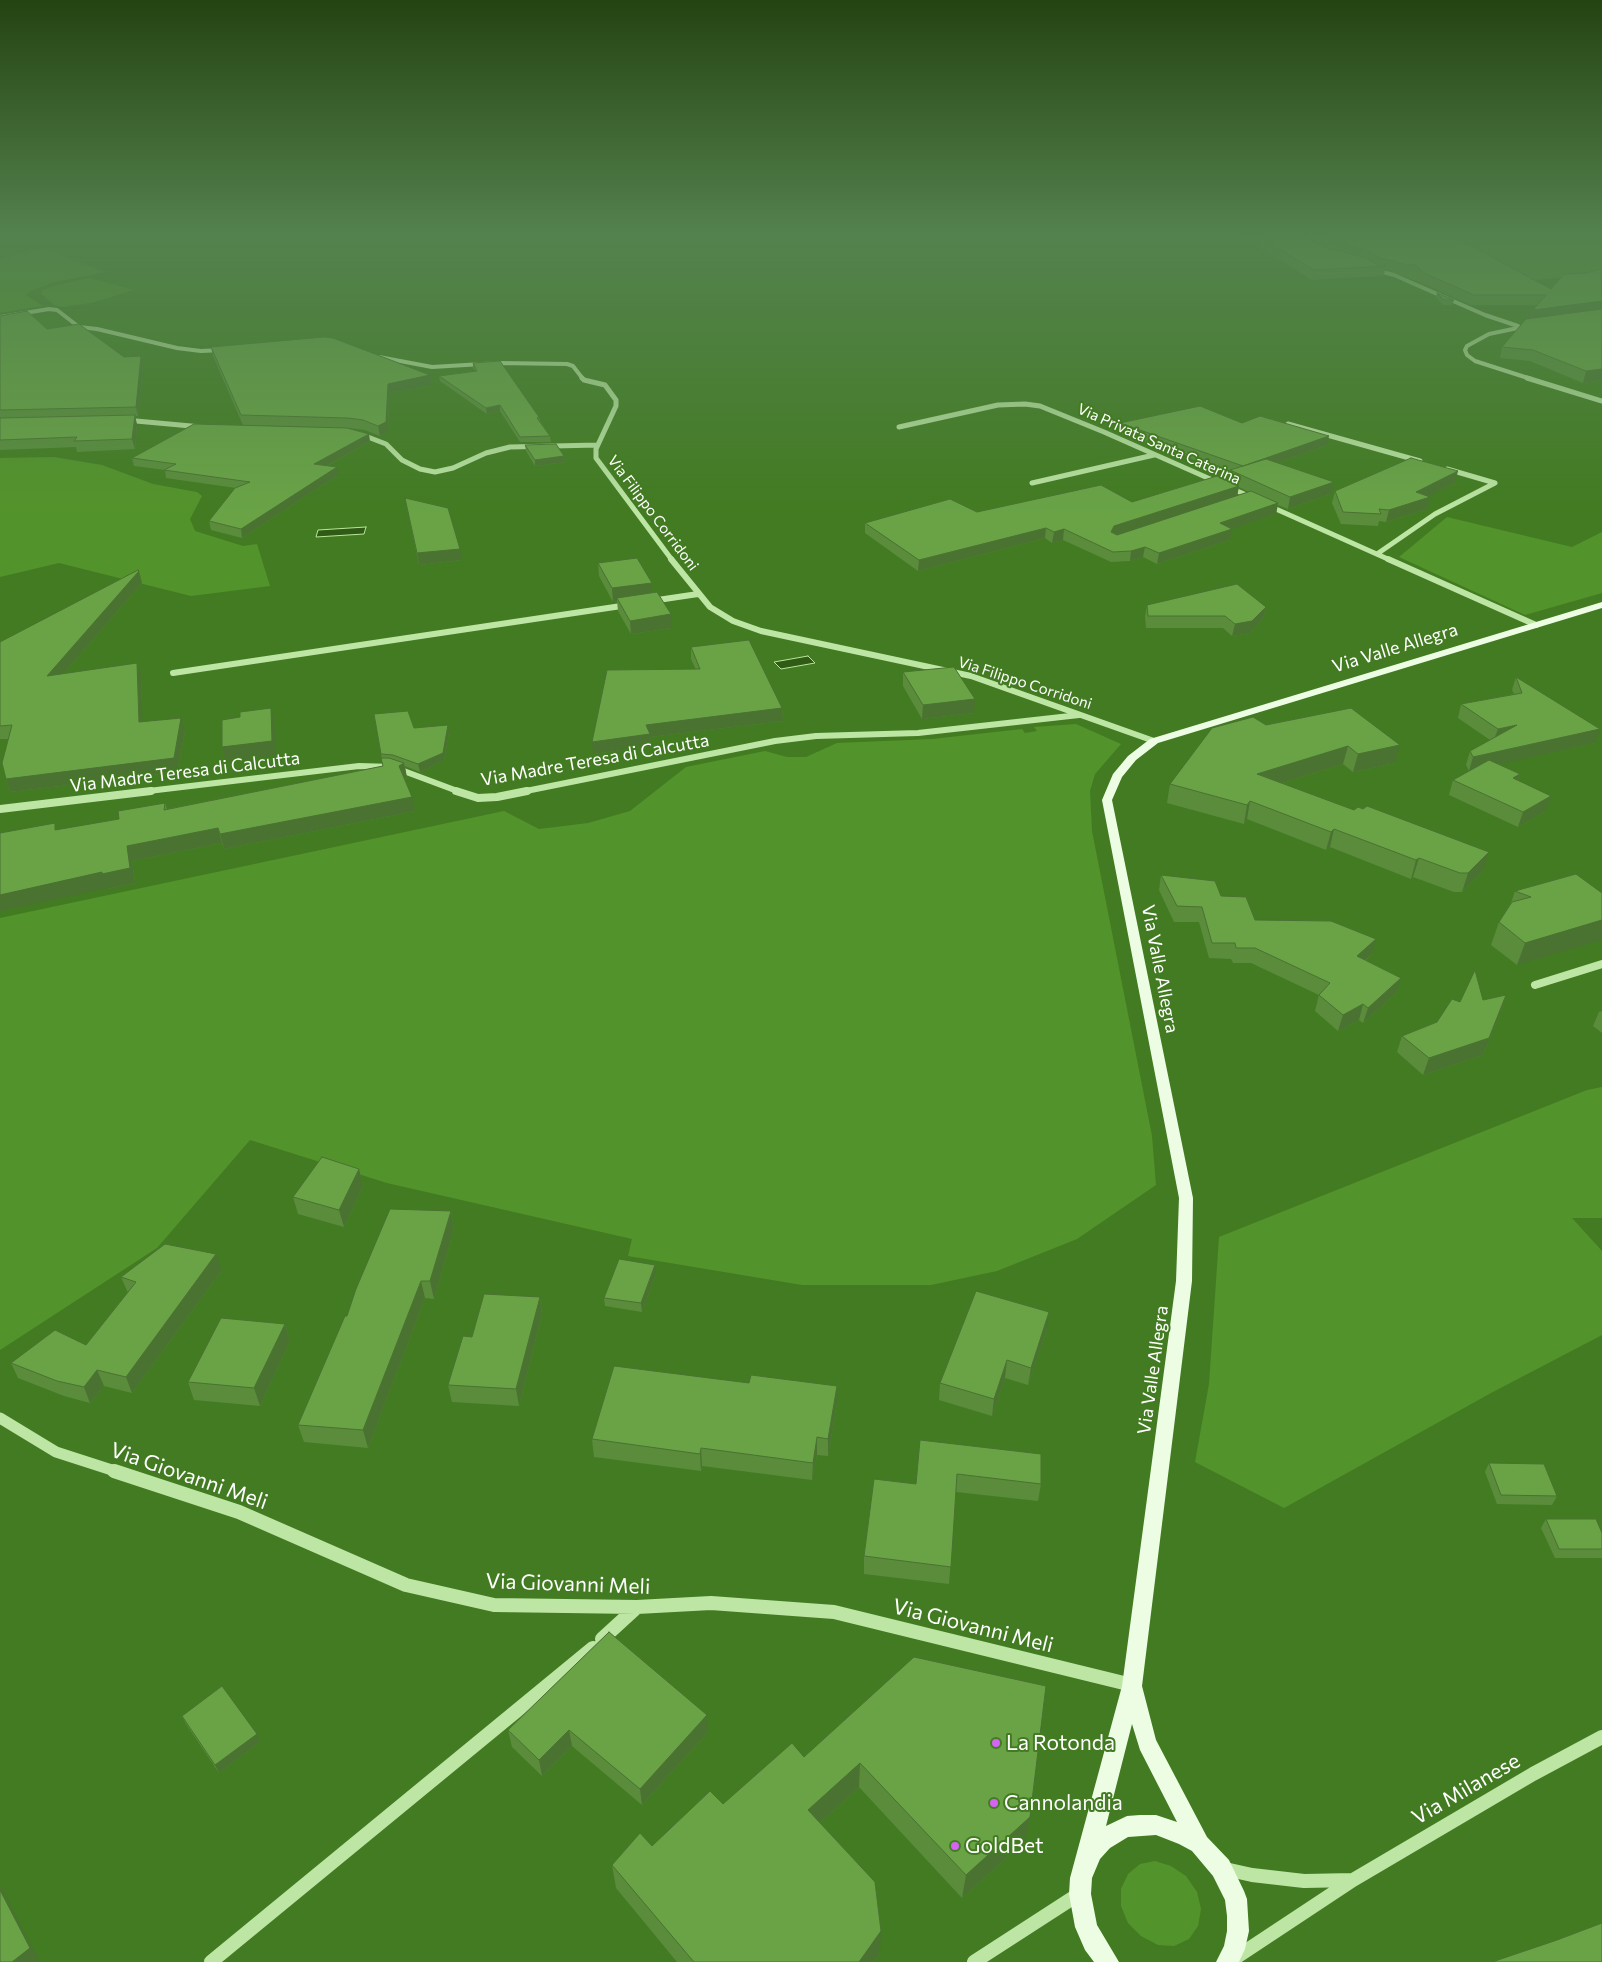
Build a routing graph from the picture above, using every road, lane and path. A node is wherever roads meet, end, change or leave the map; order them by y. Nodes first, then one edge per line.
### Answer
1 (93, 329) edge
2 (1509, 329) edge
3 (226, 350) edge
4 (369, 354) edge
5 (605, 385) joint
6 (1602, 401) edge
7 (120, 420) edge
8 (1285, 424) edge
9 (899, 427) dead end
10 (213, 428) edge
11 (356, 433) edge
12 (597, 445) junction
13 (1154, 455) junction
14 (1431, 464) edge
15 (1440, 467) edge
16 (1032, 483) dead end
17 (1249, 497) junction
18 (1240, 500) edge
19 (1377, 554) junction
20 (698, 594) junction
21 (644, 602) edge
22 (634, 604) edge
23 (1602, 605) edge
24 (1536, 625) junction
25 (174, 673) dead end
26 (1082, 714) junction
27 (1154, 741) junction
28 (0, 809) edge
29 (1602, 964) edge
30 (1535, 985) dead end
31 (0, 1418) edge
32 (637, 1607) junction
33 (1132, 1686) junction
34 (1602, 1737) edge
35 (1199, 1844) junction
36 (1086, 1863) junction
37 (1221, 1868) junction
38 (1353, 1880) junction
39 (1080, 1894) junction
40 (1096, 1952) edge
41 (211, 1962) edge
42 (974, 1962) edge
43 (1108, 1962) edge
44 (1228, 1962) edge

1 - 3 street
2 - 6 street
4 - 5 street, Via Filippo Corridoni
5 - 12 street, Via Filippo Corridoni
7 - 10 street
8 - 14 street
9 - 13 street, Via Privata Santa Caterina
11 - 12 street
12 - 20 street, Via Filippo Corridoni
13 - 16 street
13 - 17 street, Via Privata Santa Caterina
15 - 19 street
17 - 18 street
17 - 19 street, Via Privata Santa Caterina
19 - 24 street, Via Privata Santa Caterina
20 - 21 street
20 - 26 street, Via Filippo Corridoni
22 - 25 street
23 - 24 main road, Via Valle Allegra
24 - 27 main road, Via Valle Allegra
26 - 27 street, Via Filippo Corridoni
26 - 28 street, Via Madre Teresa di Calcutta
27 - 33 main road, Via Valle Allegra
29 - 30 street
31 - 32 street, Via Giovanni Meli
32 - 33 street, Via Giovanni Meli
32 - 41 street
33 - 35 main road
33 - 36 main road
34 - 38 street, Via Milanese
35 - 36 main road
35 - 37 main road
36 - 39 main road
37 - 38 street
37 - 44 main road
38 - 44 street
39 - 40 main road
39 - 42 street
40 - 43 main road

